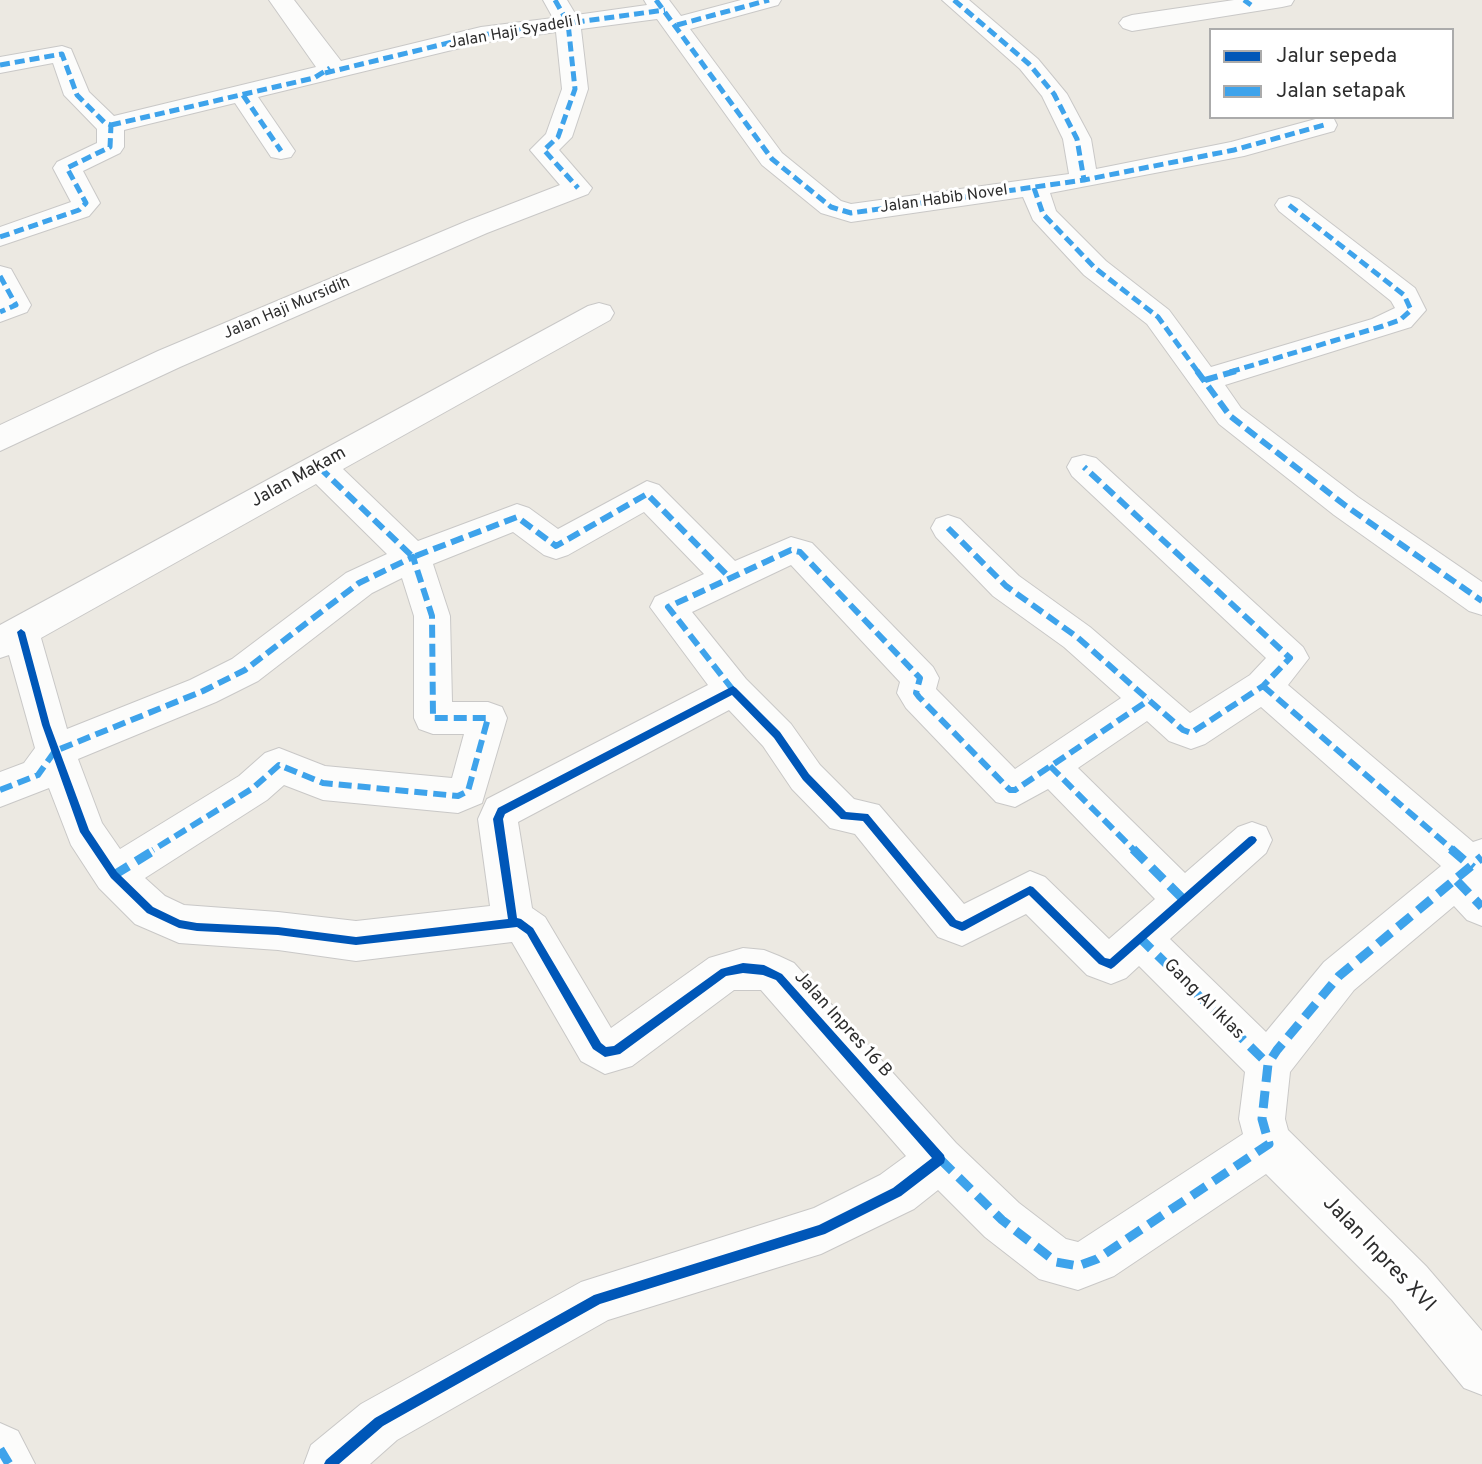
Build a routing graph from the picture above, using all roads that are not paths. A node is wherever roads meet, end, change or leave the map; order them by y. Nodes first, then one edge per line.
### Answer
1 (281, 0) edge
2 (555, 0) edge
3 (769, 0) edge
4 (954, 0) edge
5 (1282, 0) edge
6 (1247, 3) edge
7 (666, 11) edge
8 (568, 23) junction
9 (1132, 23) dead end
10 (0, 65) edge
11 (327, 71) junction
12 (243, 95) junction
13 (111, 125) junction
14 (1324, 125) dead end
15 (281, 151) dead end
16 (1084, 180) junction
17 (1034, 187) junction
18 (1289, 205) dead end
19 (0, 237) edge
20 (0, 276) edge
21 (8, 308) edge
22 (599, 313) dead end
23 (1205, 380) junction
24 (0, 439) edge
25 (319, 467) junction
26 (1084, 467) dead end
27 (948, 528) dead end
28 (413, 557) junction
29 (730, 578) junction
30 (1482, 601) edge
31 (10, 637) edge
32 (1264, 687) junction
33 (733, 690) junction
34 (1149, 699) junction
35 (55, 751) junction
36 (1049, 766) junction
37 (0, 790) edge
38 (1252, 840) dead end
39 (114, 875) junction
40 (1473, 879) edge
41 (1183, 899) junction
42 (513, 921) junction
43 (1139, 937) junction
44 (1268, 1064) junction
45 (1269, 1144) junction
46 (937, 1155) junction
47 (1482, 1370) edge
48 (0, 1449) edge
49 (9, 1464) edge
50 (330, 1464) edge

1 - 11 street
2 - 8 street
3 - 7 street, Jalan Haji Syadeli I
4 - 16 street
5 - 6 street
6 - 9 street
7 - 8 street, Jalan Haji Syadeli I
7 - 17 street, Jalan Habib Novel
8 - 11 street, Jalan Haji Syadeli I
8 - 24 street, Jalan Haji Mursidih
10 - 13 street
11 - 12 street, Jalan Haji Syadeli I
12 - 13 street, Jalan Haji Syadeli I
12 - 15 street
13 - 19 street
14 - 16 street, Jalan Habib Novel
16 - 17 street, Jalan Habib Novel
17 - 23 street
18 - 23 street
20 - 21 street
22 - 25 street, Jalan Makam
23 - 30 street
25 - 28 street
25 - 31 street, Jalan Makam
26 - 32 street
27 - 34 street
28 - 29 street
28 - 35 street
28 - 39 street
29 - 33 street
29 - 36 street
31 - 35 street
32 - 34 street
32 - 40 street
33 - 42 street
33 - 43 street
34 - 36 street
35 - 37 street
35 - 39 street
36 - 41 street
38 - 41 street
39 - 42 street
40 - 44 street
41 - 43 street
42 - 46 street, Jalan Inpres 16 B
43 - 44 street, Gang Al Iklas
44 - 45 street
45 - 46 street
45 - 47 street, Jalan Inpres XVI
46 - 50 street
48 - 49 street

